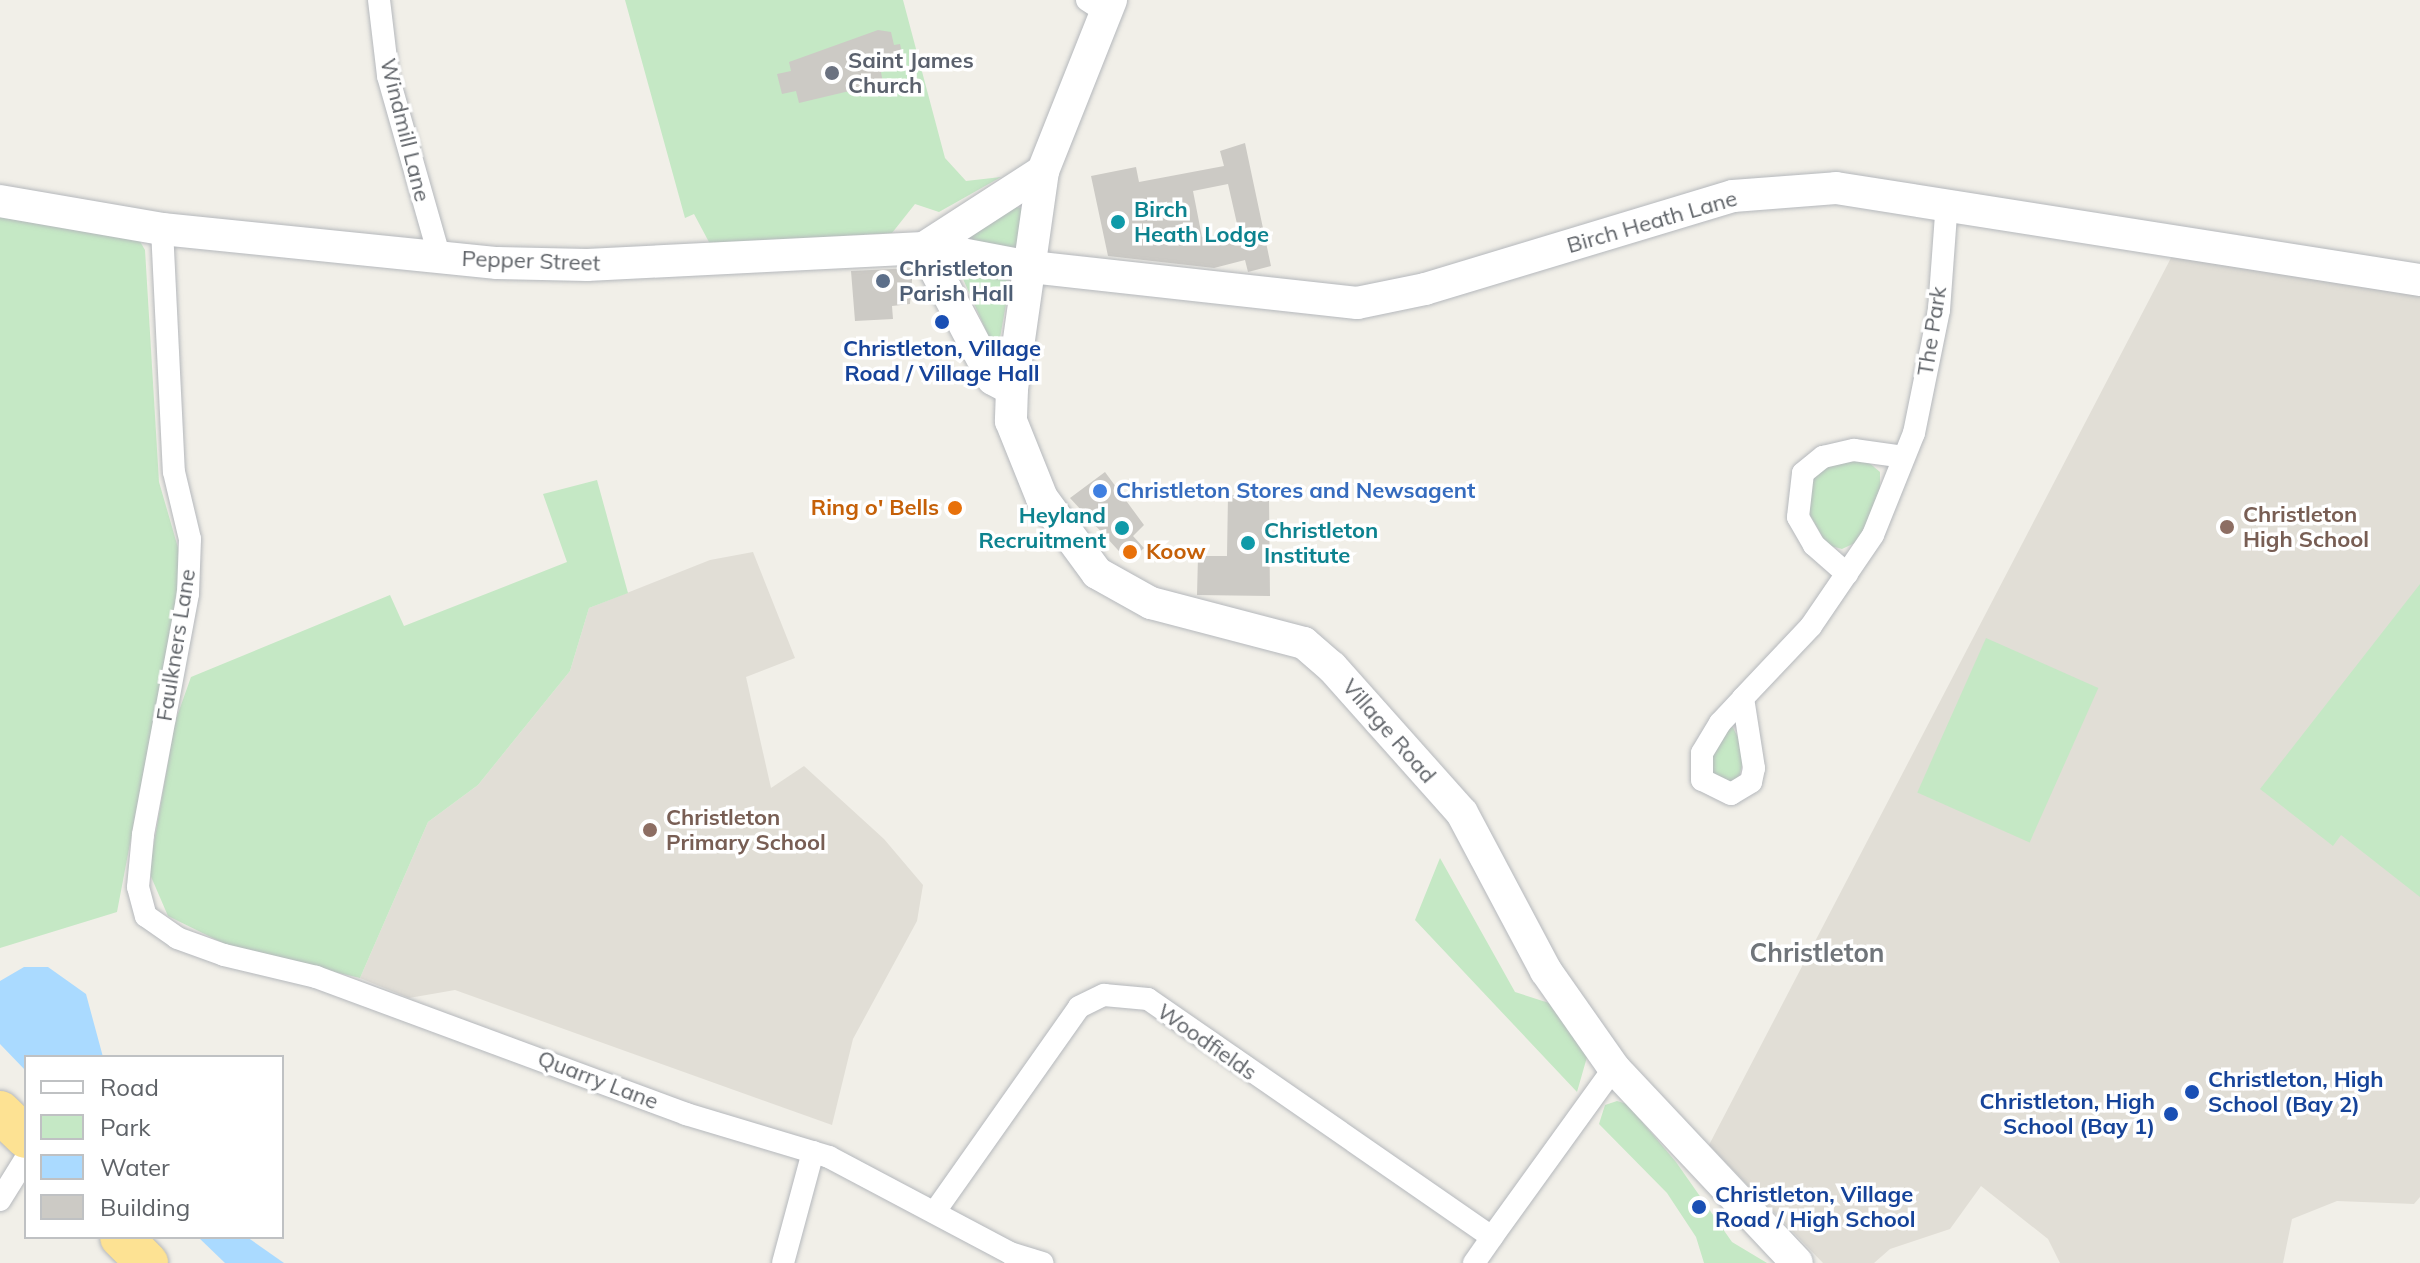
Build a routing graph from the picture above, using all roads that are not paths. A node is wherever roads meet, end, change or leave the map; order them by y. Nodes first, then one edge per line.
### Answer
1 (379, 0) edge
2 (1101, 4) edge
3 (1043, 171) junction
4 (0, 201) edge
5 (1947, 202) junction
6 (162, 229) junction
7 (927, 248) junction
8 (440, 258) junction
9 (1031, 267) junction
10 (2420, 280) edge
11 (1012, 389) junction
12 (1904, 457) junction
13 (1847, 574) junction
14 (1743, 698) dead end
15 (146, 916) joint
16 (1614, 1068) junction
17 (0, 1112) edge
18 (24, 1135) edge
19 (813, 1152) junction
20 (24, 1161) edge
21 (3, 1190) edge
22 (936, 1210) junction
23 (1492, 1237) junction
24 (123, 1239) edge
25 (147, 1263) edge
26 (783, 1263) edge
27 (1042, 1263) edge
28 (1474, 1263) edge
29 (1797, 1263) edge

1 - 8 street, Windmill Lane
2 - 3 street, Village Road
3 - 7 street
3 - 9 street, Village Road
4 - 6 street, Pepper Street
5 - 9 street, Birch Heath Lane
5 - 10 street, Birch Heath Lane
5 - 12 street, The Park
6 - 8 street, Pepper Street
6 - 15 street, Faulkners Lane
7 - 8 street, Pepper Street
7 - 9 street, Pepper Street
7 - 11 street
9 - 11 street, Village Road
11 - 16 street, Village Road
12 - 13 street, The Park
12 - 13 street
13 - 14 street, The Park
15 - 19 street, Quarry Lane
16 - 23 street
16 - 29 street, Village Road
17 - 18 highway
19 - 22 street, Quarry Lane
19 - 26 street
20 - 21 street
22 - 23 street, Woodfields
22 - 27 street, Quarry Lane
23 - 28 street
24 - 25 highway

